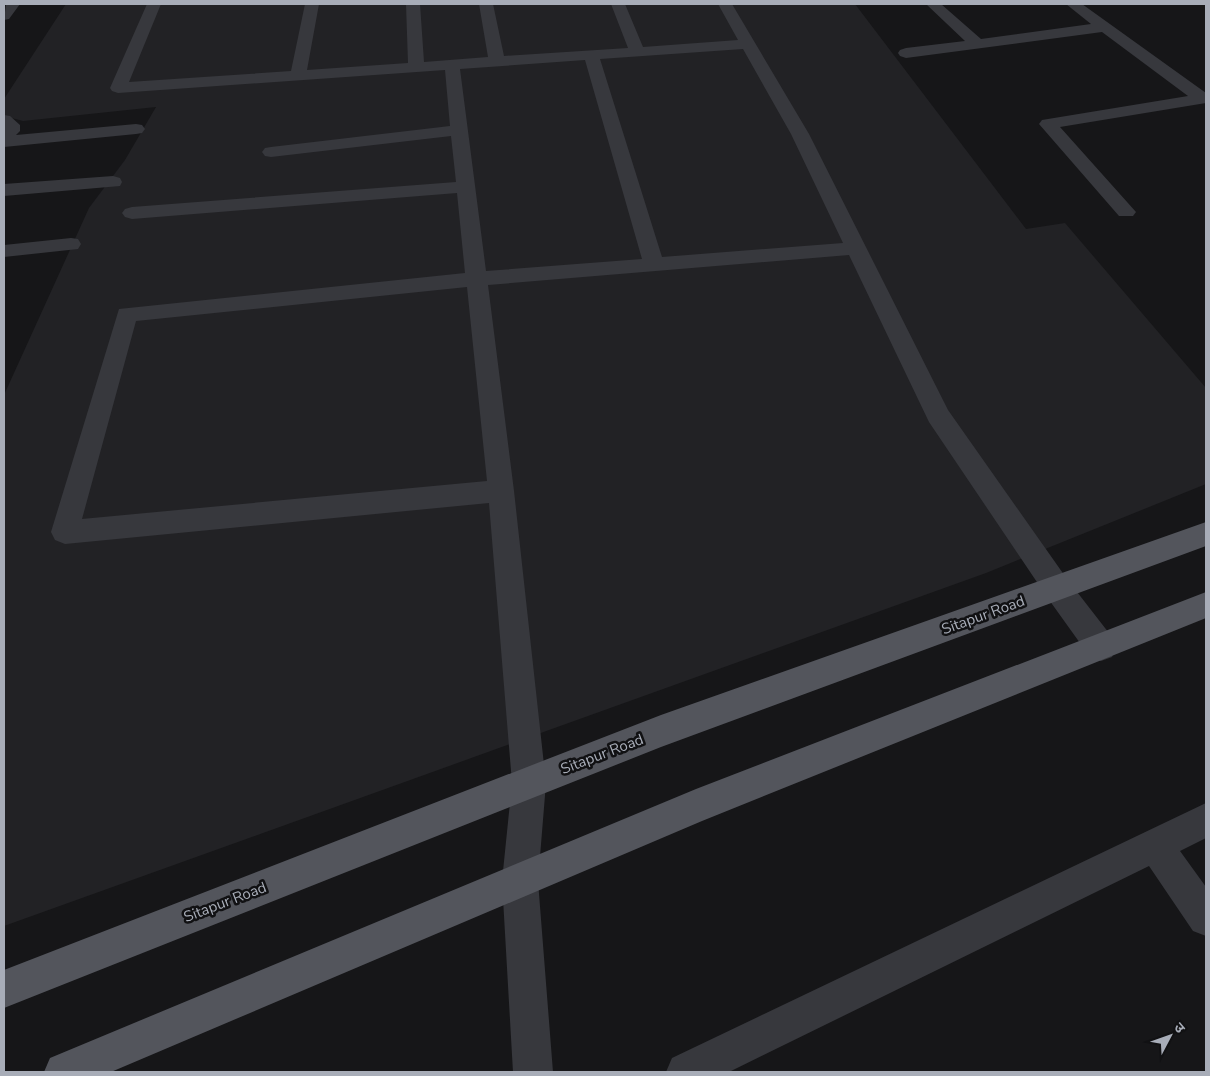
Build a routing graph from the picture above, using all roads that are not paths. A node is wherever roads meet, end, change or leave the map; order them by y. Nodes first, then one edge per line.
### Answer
1 (13, 4) edge
2 (154, 4) edge
3 (312, 4) edge
4 (413, 4) edge
5 (486, 4) edge
6 (618, 4) edge
7 (725, 4) edge
8 (933, 4) edge
9 (1073, 4) edge
10 (4, 16) edge
11 (1105, 27) junction
12 (977, 43) junction
13 (748, 44) junction
14 (637, 52) junction
15 (906, 52) dead end
16 (590, 55) junction
17 (497, 62) junction
18 (452, 65) junction
19 (416, 68) junction
20 (298, 76) junction
21 (1205, 98) edge
22 (4, 120) edge
23 (136, 129) dead end
24 (459, 130) junction
25 (4, 138) edge
26 (4, 142) edge
27 (271, 152) dead end
28 (113, 182) dead end
29 (465, 187) junction
30 (4, 190) edge
31 (1126, 212) dead end
32 (132, 213) dead end
33 (71, 244) dead end
34 (856, 248) junction
35 (4, 251) edge
36 (654, 264) junction
37 (476, 279) junction
38 (501, 491) junction
39 (1206, 534) edge
40 (1057, 588) junction
41 (1206, 605) edge
42 (1101, 646) junction
43 (529, 783) junction
44 (1206, 820) edge
45 (1155, 845) junction
46 (520, 882) junction
47 (1206, 918) edge
48 (4, 989) edge
49 (64, 1072) edge
50 (533, 1072) edge
51 (686, 1072) edge

1 - 10 street
2 - 20 street
3 - 20 street
4 - 19 street
5 - 17 street
6 - 14 street
7 - 13 street
8 - 12 street
9 - 11 street
11 - 12 street
11 - 21 street
12 - 15 street
13 - 14 street
13 - 34 street
14 - 16 street
16 - 17 street
16 - 36 street
17 - 18 street
18 - 19 street
18 - 24 street
19 - 20 street
21 - 31 street
22 - 25 street
23 - 26 street
24 - 27 street
24 - 29 street
28 - 30 street
29 - 32 street
29 - 37 street
33 - 35 street
34 - 36 street
34 - 40 street
36 - 37 street
37 - 38 street
37 - 38 street
38 - 43 street
39 - 40 main road, Sitapur Road
40 - 42 street
40 - 43 main road, Sitapur Road
41 - 42 main road
42 - 46 main road
43 - 46 street
43 - 48 main road, Sitapur Road
44 - 45 street
45 - 47 street
45 - 51 street
46 - 49 main road
46 - 50 street

